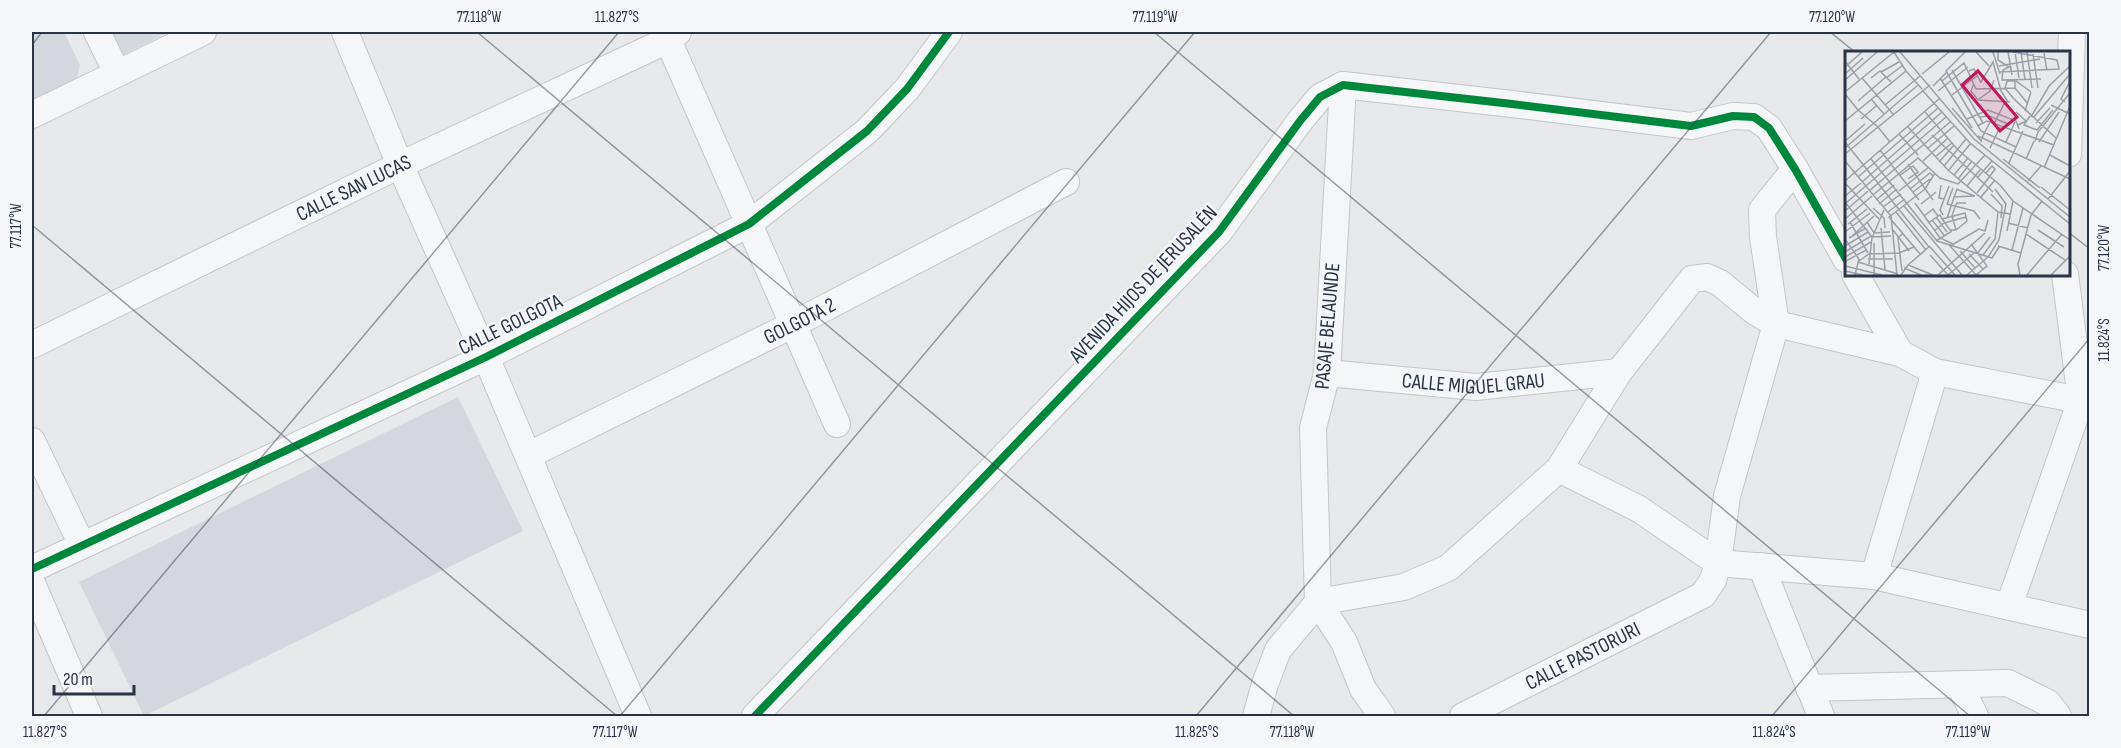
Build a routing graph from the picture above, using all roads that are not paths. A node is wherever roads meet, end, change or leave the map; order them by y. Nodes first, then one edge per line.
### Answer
1 (97, 32) edge
2 (203, 32) edge
3 (345, 32) edge
4 (949, 32) edge
5 (2072, 32) edge
6 (673, 36) edge
7 (117, 73) junction
8 (1343, 85) junction
9 (2070, 93) edge
10 (32, 115) edge
11 (400, 165) junction
12 (1795, 169) junction
13 (1066, 183) dead end
14 (749, 224) junction
15 (1845, 257) edge
16 (1856, 276) edge
17 (2065, 276) edge
18 (794, 324) junction
19 (1776, 324) junction
20 (32, 345) edge
21 (1900, 353) junction
22 (486, 357) junction
23 (1619, 372) junction
24 (1935, 372) junction
25 (1328, 373) junction
26 (2085, 401) edge
27 (837, 424) dead end
28 (32, 441) edge
29 (529, 455) junction
30 (1559, 469) junction
31 (82, 545) junction
32 (1718, 563) junction
33 (1761, 566) junction
34 (32, 569) edge
35 (1874, 576) junction
36 (32, 583) edge
37 (1318, 602) junction
38 (2009, 606) junction
39 (2090, 625) edge
40 (1960, 686) junction
41 (1809, 688) junction
42 (89, 717) edge
43 (638, 717) edge
44 (754, 717) edge
45 (1256, 717) edge
46 (1382, 717) edge
47 (1463, 717) edge
48 (1821, 717) edge
49 (1975, 717) edge
50 (2058, 717) edge

1 - 7 street
2 - 7 street
3 - 11 street
4 - 14 street, CALLE GOLGOTA
5 - 9 street
6 - 11 street, CALLE SAN LUCAS
6 - 14 street
7 - 10 street
8 - 12 street
8 - 25 street, PASAJE BELAUNDE
8 - 44 street, AVENIDA HIJOS DE JERUSALÉN
11 - 20 street, CALLE SAN LUCAS
11 - 22 street
12 - 15 street
12 - 19 street
13 - 18 street, GOLGOTA 2
14 - 18 street
14 - 22 street, CALLE GOLGOTA
16 - 21 street
17 - 26 street
18 - 27 street
18 - 29 street, GOLGOTA 2
19 - 21 street
19 - 23 street
19 - 32 street
21 - 24 street
22 - 29 street
22 - 31 street, CALLE GOLGOTA
23 - 25 street, CALLE MIGUEL GRAU
23 - 30 street
24 - 26 street
24 - 35 street
25 - 37 street, PASAJE BELAUNDE
26 - 38 street
28 - 31 street
29 - 43 street
30 - 32 street
30 - 37 street
31 - 34 street, CALLE GOLGOTA
32 - 33 street
32 - 47 street, CALLE PASTORURI
33 - 35 street
33 - 41 street
35 - 38 street
36 - 42 street
37 - 45 street
37 - 46 street
38 - 39 street
40 - 41 street
40 - 49 street
40 - 50 street
41 - 48 street

